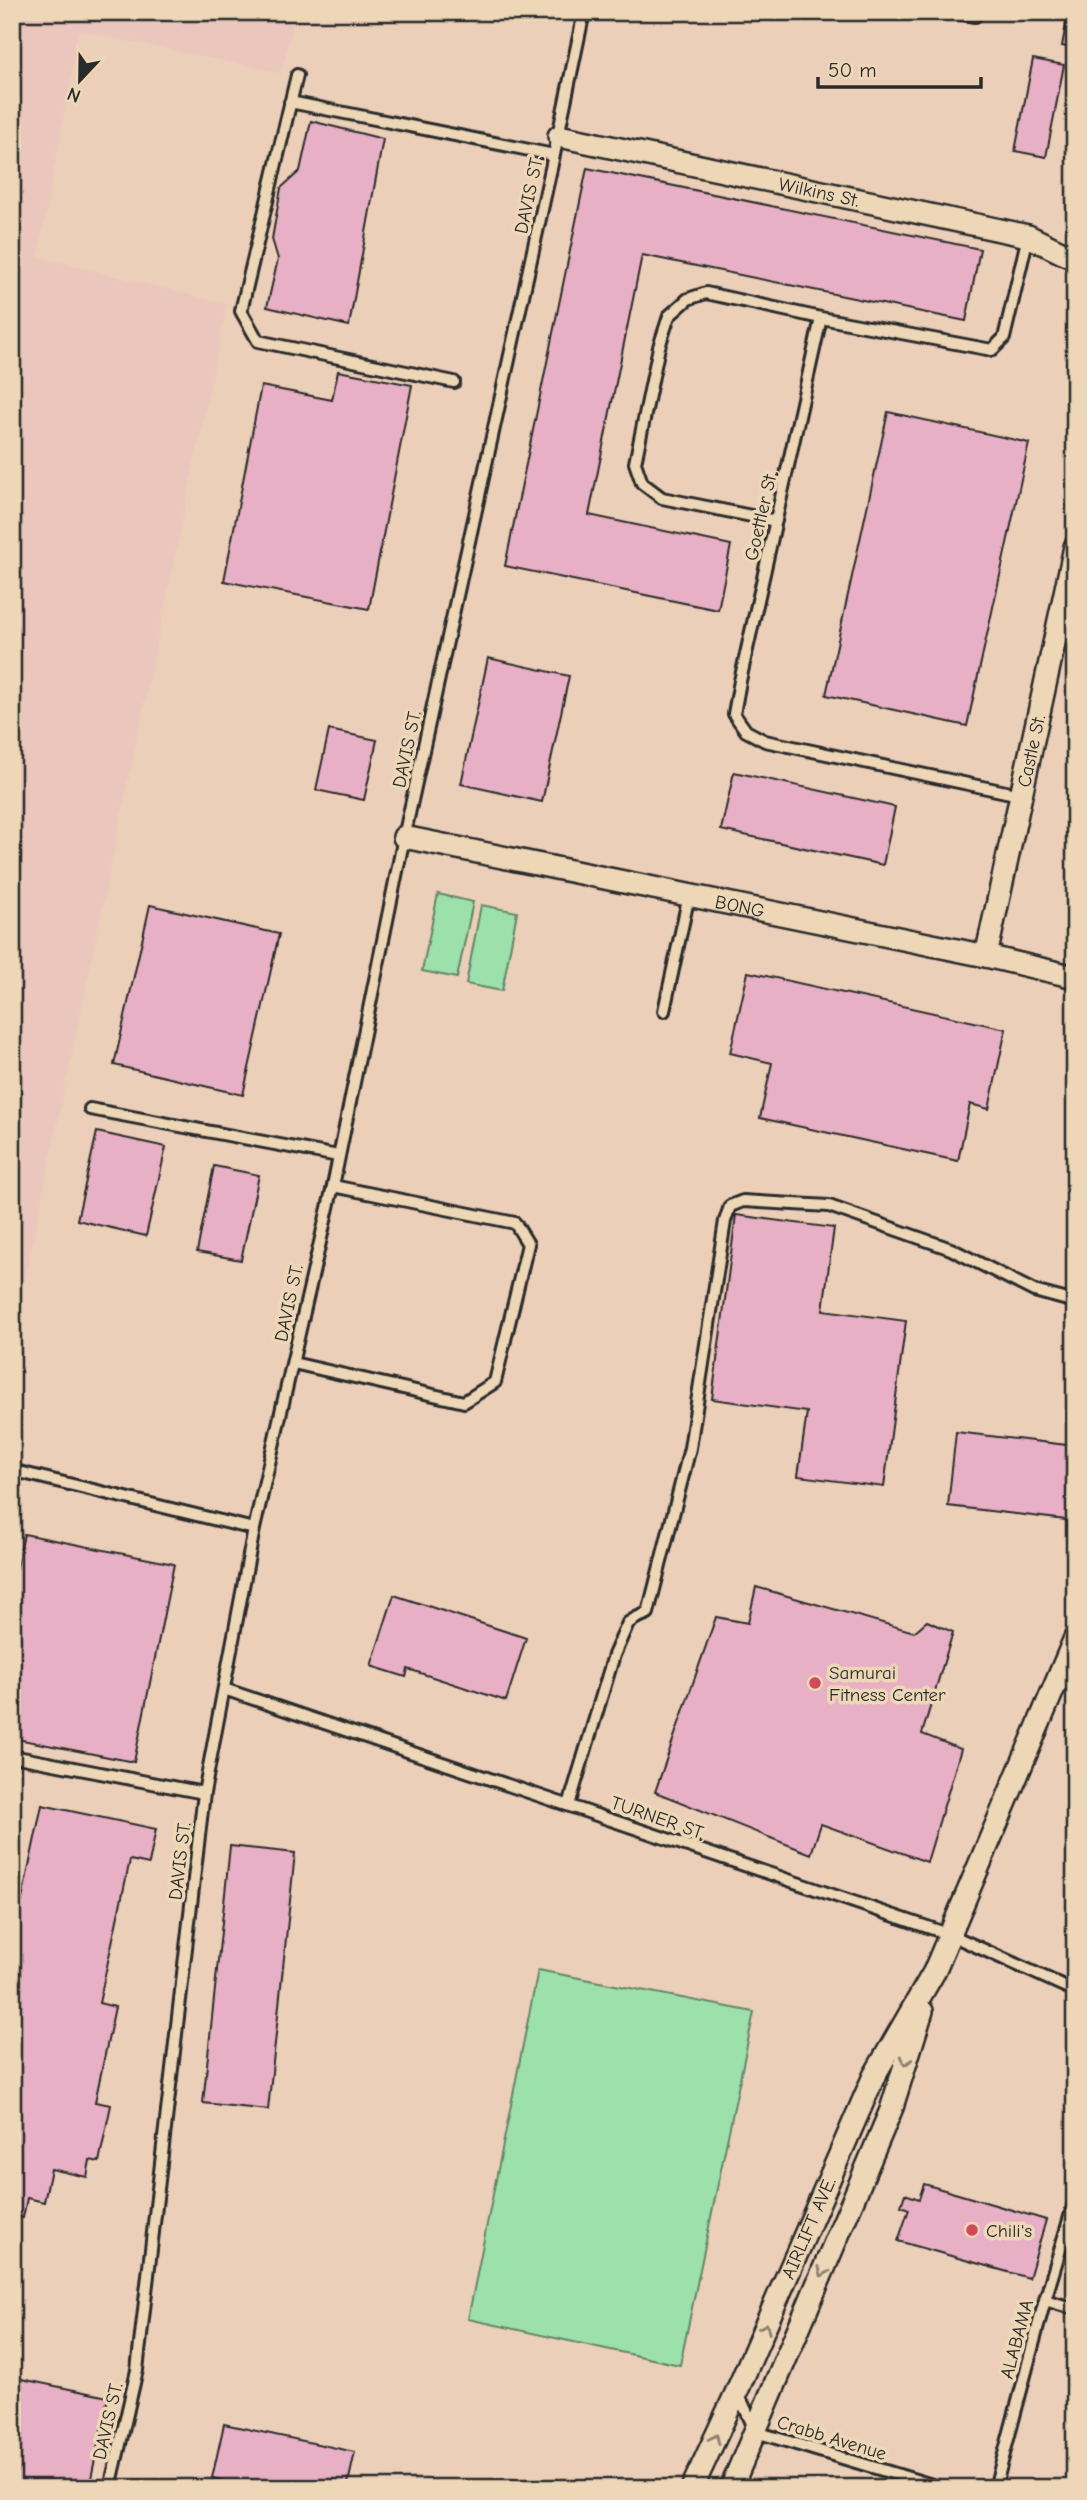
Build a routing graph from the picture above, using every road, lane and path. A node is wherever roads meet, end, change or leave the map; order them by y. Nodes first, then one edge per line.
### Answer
1 (584, 12) edge
2 (951, 12) edge
3 (976, 12) edge
4 (297, 75) dead end
5 (290, 102) junction
6 (556, 145) junction
7 (1028, 236) junction
8 (1075, 259) edge
9 (821, 318) junction
10 (454, 382) dead end
11 (776, 522) junction
12 (1075, 547) edge
13 (1067, 620) edge
14 (1020, 795) junction
15 (404, 837) junction
16 (689, 895) junction
17 (986, 956) junction
18 (1075, 977) edge
19 (664, 1011) dead end
20 (90, 1109) dead end
21 (338, 1156) junction
22 (333, 1186) junction
23 (1075, 1302) edge
24 (293, 1363) junction
25 (15, 1471) dead end
26 (254, 1529) junction
27 (1075, 1638) edge
28 (1065, 1684) edge
29 (224, 1689) junction
30 (12, 1756) edge
31 (204, 1793) junction
32 (569, 1805) junction
33 (950, 1935) junction
34 (934, 1972) junction
35 (1075, 1992) edge
36 (1075, 2200) edge
37 (1045, 2300) junction
38 (1075, 2309) edge
39 (737, 2391) junction
40 (756, 2432) junction
41 (110, 2488) edge
42 (692, 2488) edge
43 (731, 2488) edge
44 (942, 2488) edge
45 (995, 2488) edge

1 - 6 lane, DAVIS ST.
2 - 3 lane
4 - 5 lane
5 - 6 lane
5 - 10 lane
6 - 7 street, Wilkins St.
6 - 15 lane, DAVIS ST.
7 - 8 street, Wilkins St.
7 - 9 lane
9 - 11 lane, Goettler St.
9 - 11 lane
11 - 14 lane, Goettler St.
12 - 13 street, Castle St.
13 - 14 street, Castle St.
14 - 17 street, Castle St.
15 - 16 street, BONG
15 - 21 lane, DAVIS ST.
16 - 17 street, BONG
16 - 19 lane
17 - 18 street, BONG
20 - 21 lane
21 - 22 lane, DAVIS ST.
22 - 24 lane, DAVIS ST.
22 - 24 lane
23 - 32 lane
24 - 26 lane, DAVIS ST.
25 - 26 lane
26 - 29 lane, DAVIS ST.
27 - 28 street, AIRLIFT AVE.
28 - 33 street, AIRLIFT AVE.
29 - 31 lane, DAVIS ST.
29 - 32 lane, TURNER ST.
30 - 31 lane
31 - 41 lane, DAVIS ST.
32 - 33 lane, TURNER ST.
33 - 34 street, AIRLIFT AVE.
33 - 35 lane, TURNER ST.
39 -> 34 street, AIRLIFT AVE.
34 -> 40 street, AIRLIFT AVE.
36 - 37 lane, ALABAMA
37 - 38 lane
37 - 45 lane, ALABAMA
39 - 40 lane, Crabb Avenue
42 -> 39 street, AIRLIFT AVE.
40 - 43 street, AIRLIFT AVE.
40 - 44 lane, Crabb Avenue

